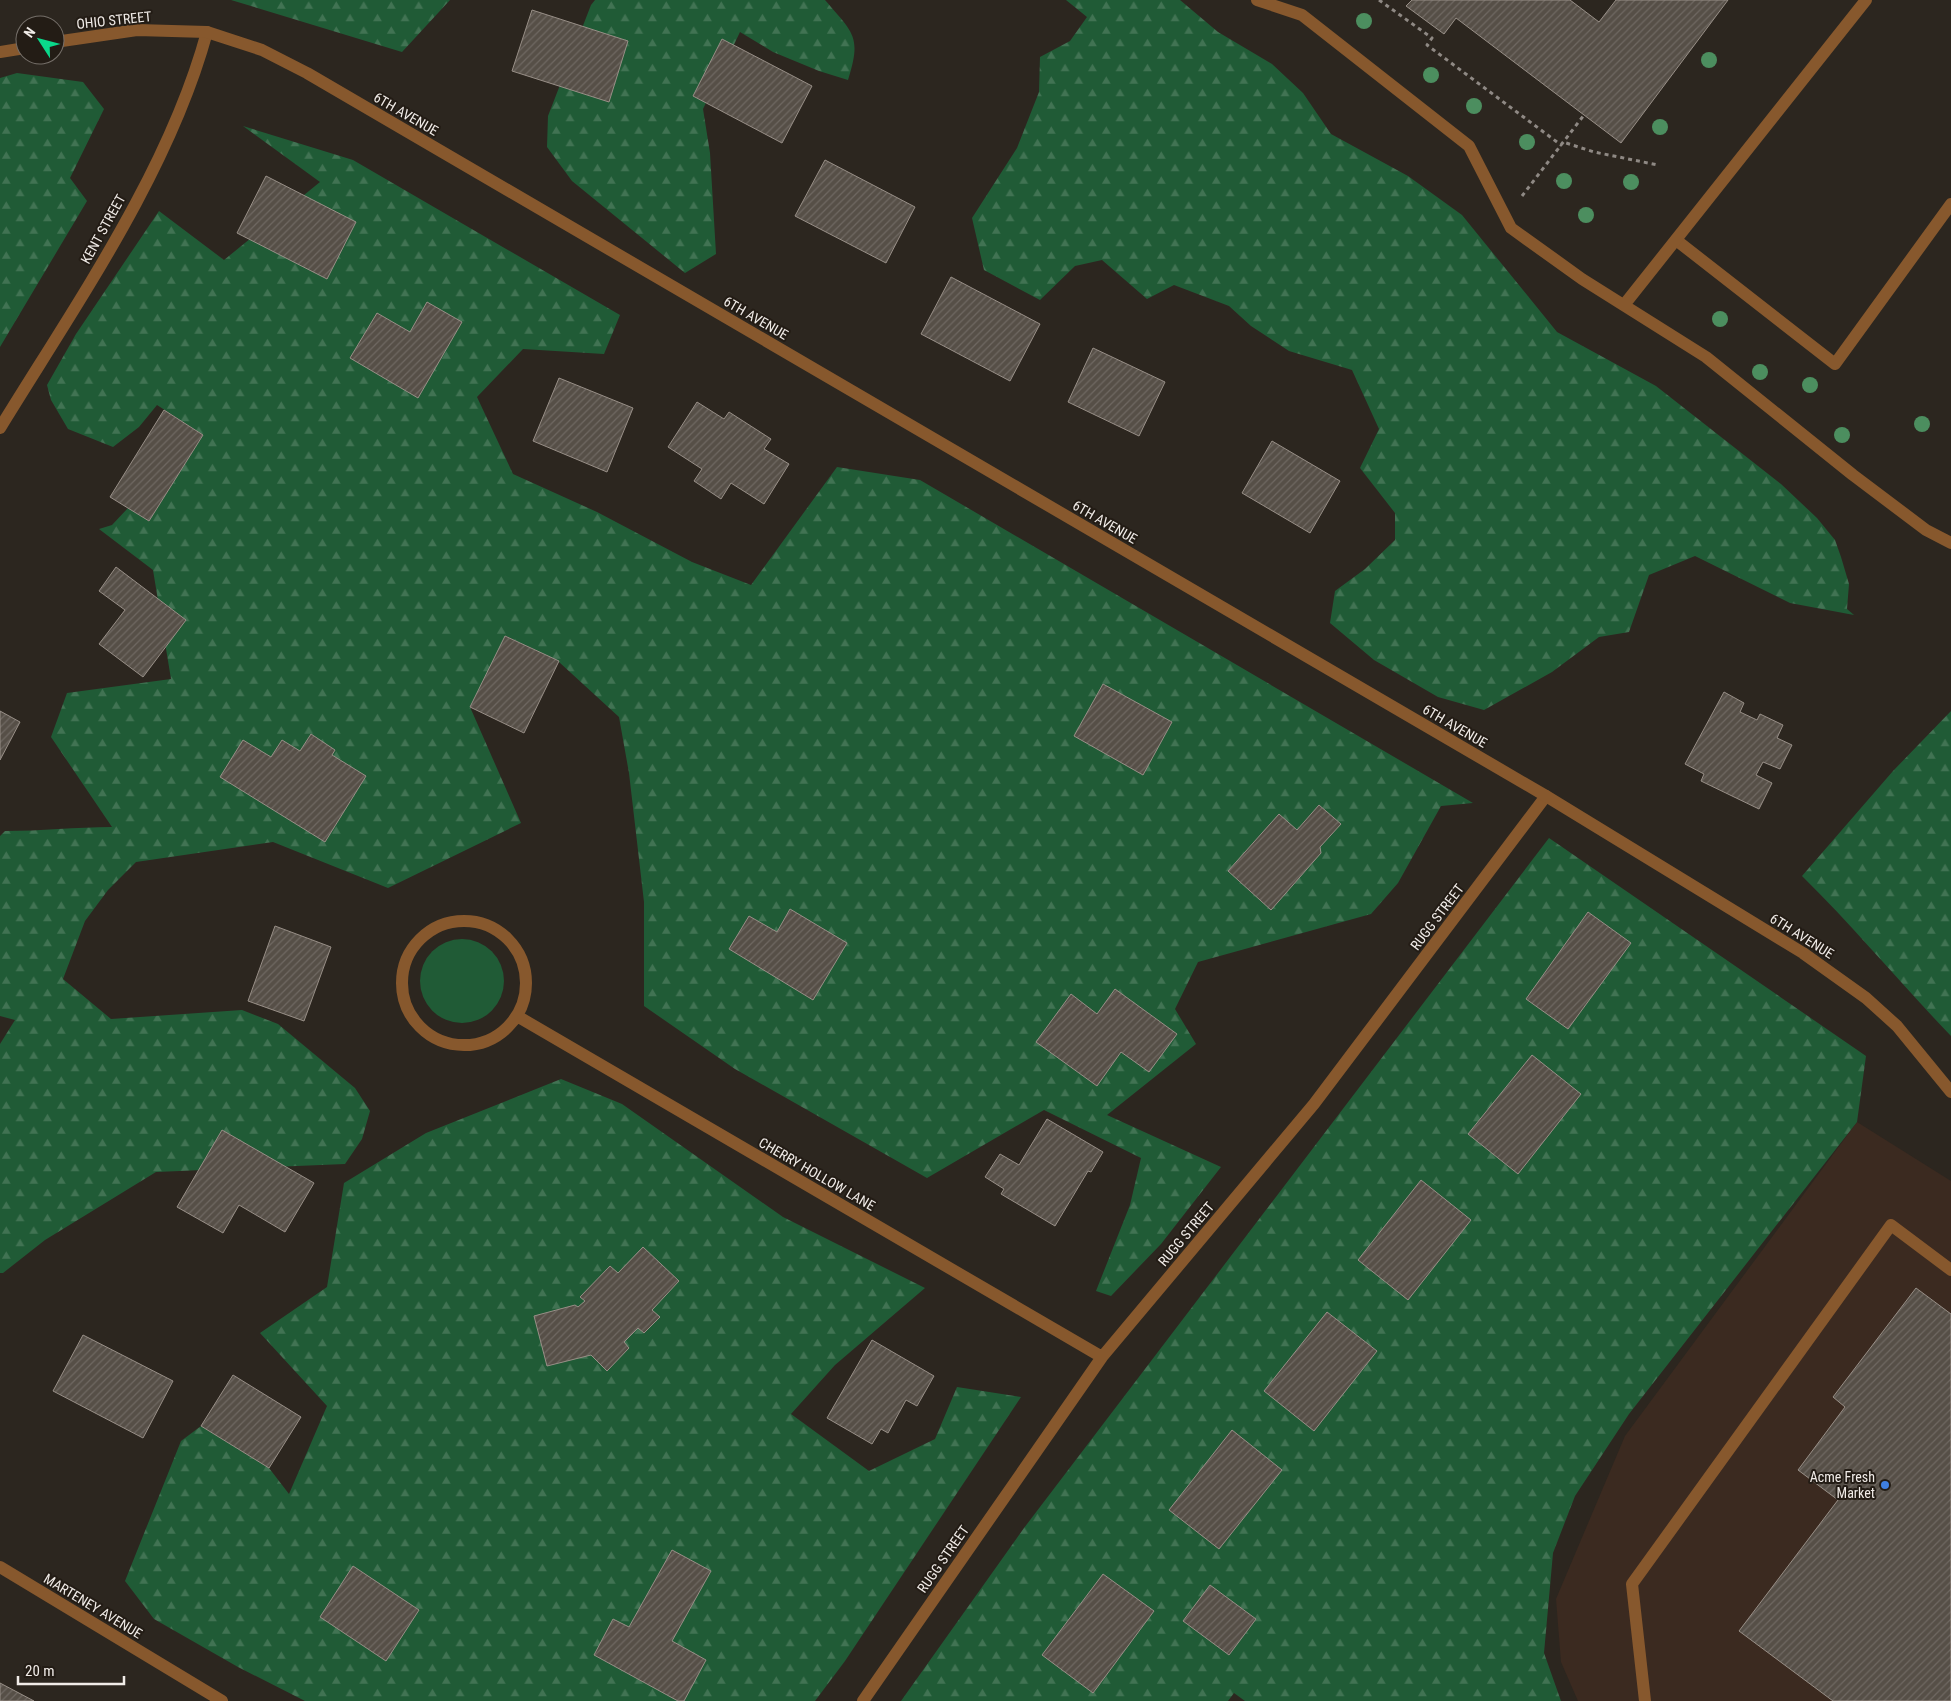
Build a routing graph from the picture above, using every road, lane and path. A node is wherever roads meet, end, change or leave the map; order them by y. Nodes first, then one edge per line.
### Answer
1 (1257, 0) edge
2 (1379, 0) edge
3 (1866, 0) edge
4 (207, 32) junction
5 (65, 41) edge
6 (15, 50) edge
7 (0, 52) edge
8 (1584, 115) dead end
9 (1562, 144) junction
10 (1658, 165) dead end
11 (1951, 204) edge
12 (1506, 218) junction
13 (1676, 240) junction
14 (1624, 305) junction
15 (0, 428) edge
16 (1951, 543) edge
17 (1546, 796) junction
18 (517, 1016) junction
19 (1951, 1092) edge
20 (1951, 1270) edge
21 (1102, 1357) junction
22 (0, 1567) edge
23 (222, 1701) edge
24 (863, 1701) edge
25 (1645, 1701) edge

1 - 12 street
2 - 9 path
3 - 13 street
4 - 5 street, OHIO STREET
4 - 15 street, KENT STREET
4 - 17 street, 6TH AVENUE
6 - 7 street
8 - 9 path
9 - 10 path
9 - 12 path
11 - 13 street
12 - 14 street
13 - 14 street
14 - 16 street
17 - 19 street, 6TH AVENUE
17 - 21 street, RUGG STREET
18 - 18 street
18 - 21 street, CHERRY HOLLOW LANE
20 - 25 street
21 - 24 street, RUGG STREET
22 - 23 street, MARTENEY AVENUE

